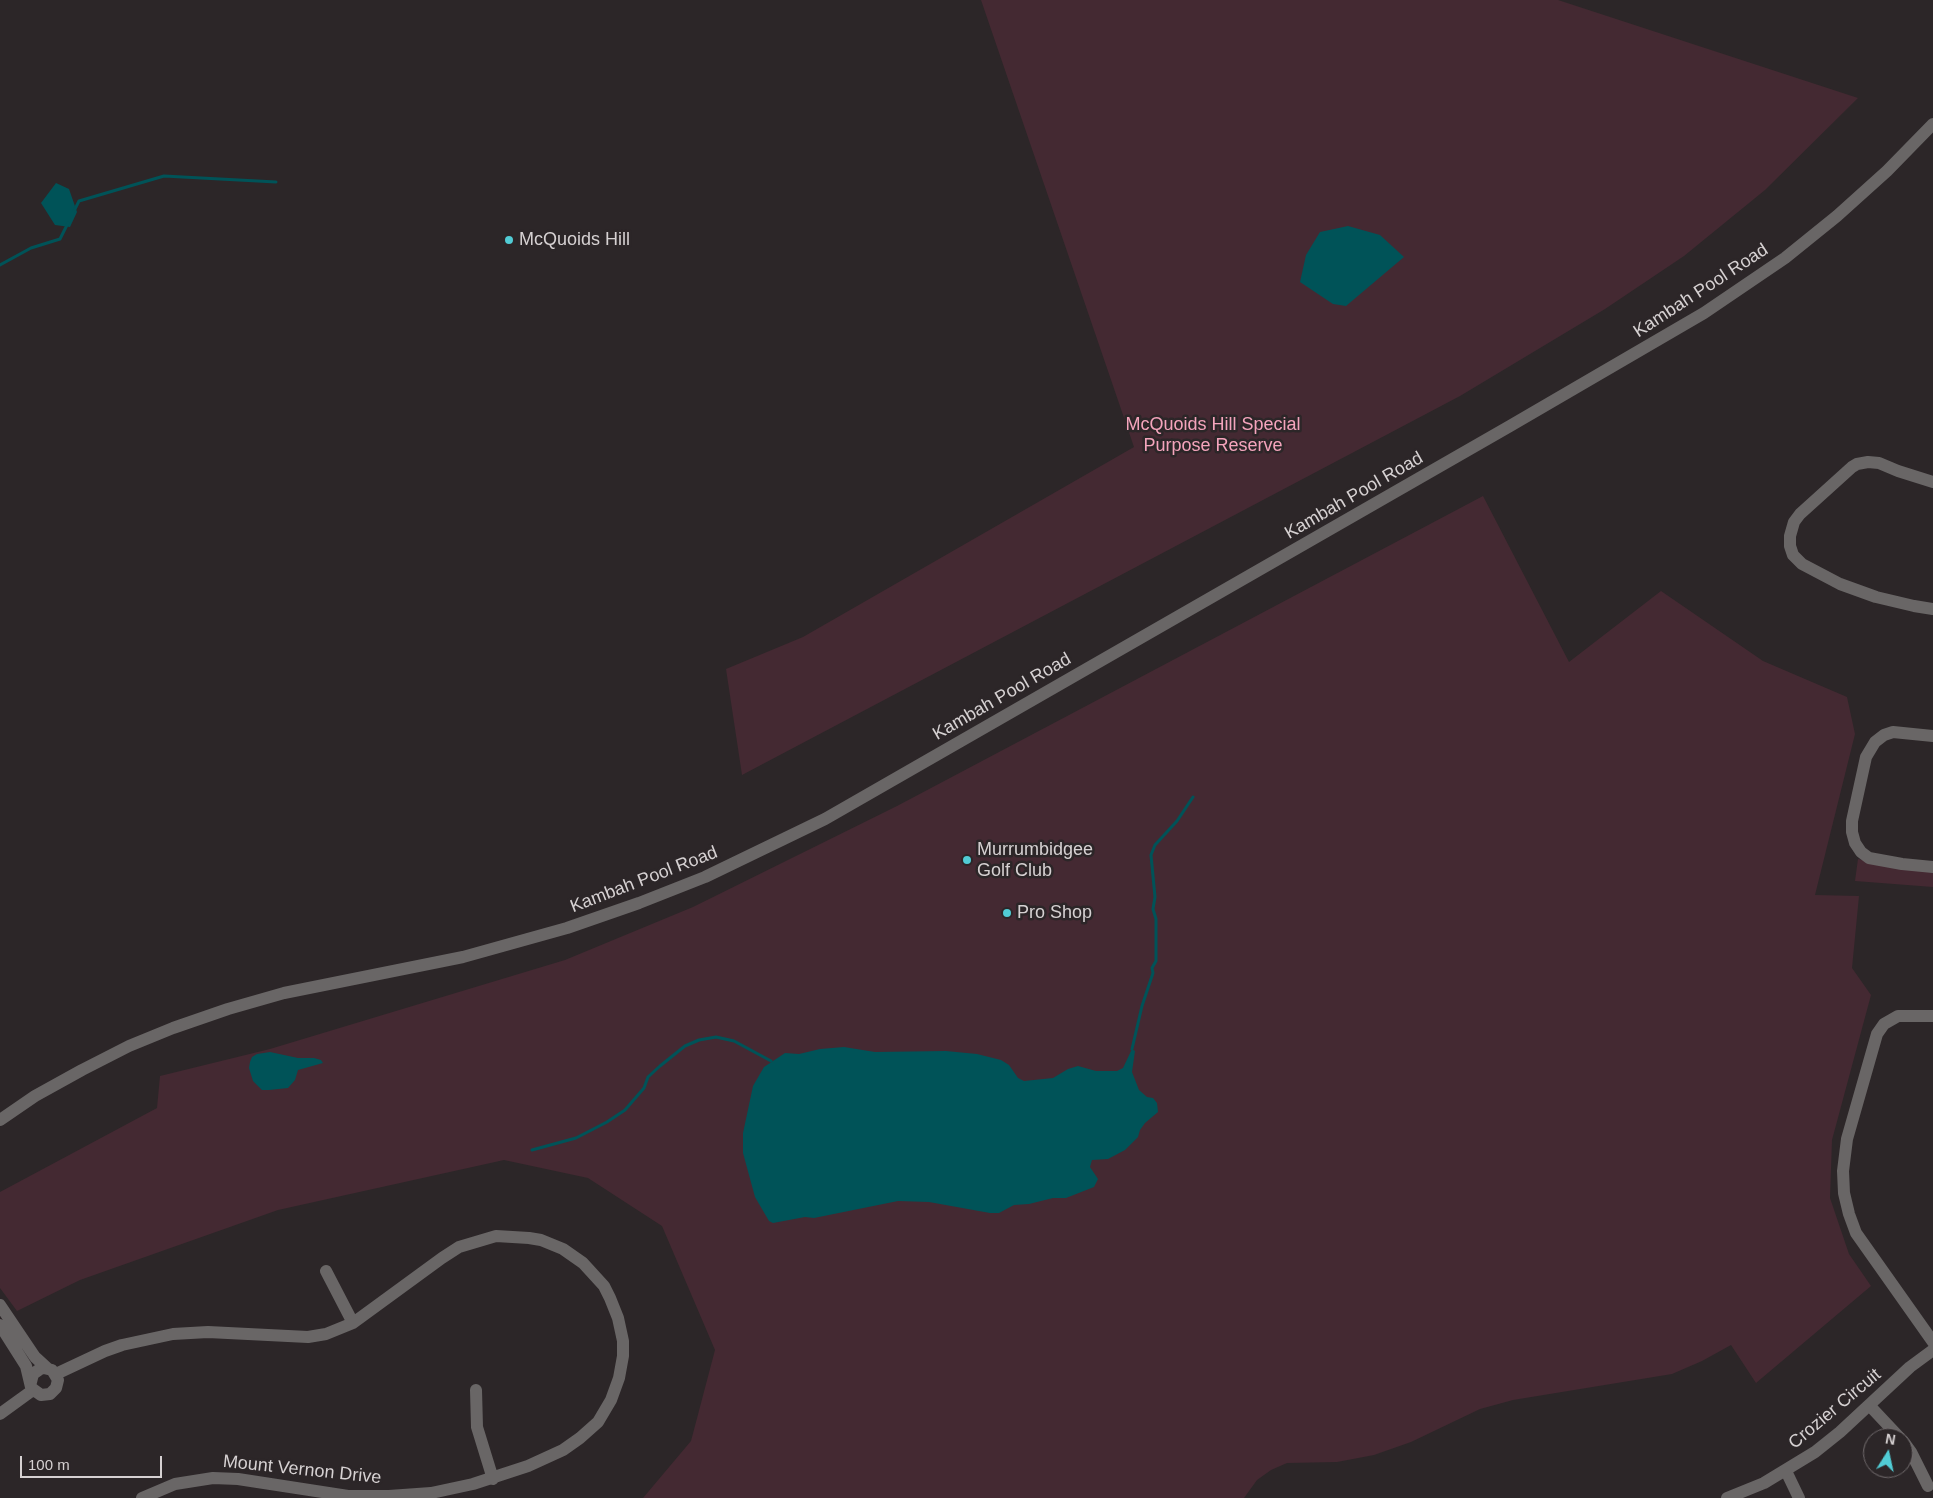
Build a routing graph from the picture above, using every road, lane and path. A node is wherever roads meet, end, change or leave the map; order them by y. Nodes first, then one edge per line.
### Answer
1 (1933, 124) edge
2 (1933, 482) edge
3 (1933, 609) edge
4 (1933, 736) edge
5 (1933, 866) edge
6 (1933, 1016) edge
7 (0, 1120) edge
8 (326, 1271) dead end
9 (0, 1305) edge
10 (352, 1323) junction
11 (0, 1325) edge
12 (1933, 1342) edge
13 (1933, 1350) edge
14 (51, 1371) junction
15 (32, 1386) junction
16 (476, 1390) dead end
17 (1869, 1405) junction
18 (0, 1414) edge
19 (1891, 1428) edge
20 (1913, 1456) edge
21 (1786, 1471) junction
22 (493, 1479) junction
23 (1928, 1486) dead end
24 (142, 1498) edge
25 (1727, 1498) edge
26 (1798, 1498) edge

1 - 7 street, Kambah Pool Road
2 - 3 street
4 - 5 street
6 - 12 street
8 - 10 street
9 - 14 street
10 - 14 street, Mount Vernon Drive
10 - 22 street, Mount Vernon Drive
11 - 15 street
13 - 17 street, Crozier Circuit
14 - 15 street
14 - 15 street
15 - 18 street
16 - 22 street
17 - 19 street
17 - 21 street, Crozier Circuit
20 - 23 street
21 - 25 street, Crozier Circuit
21 - 26 street
22 - 24 street, Mount Vernon Drive

